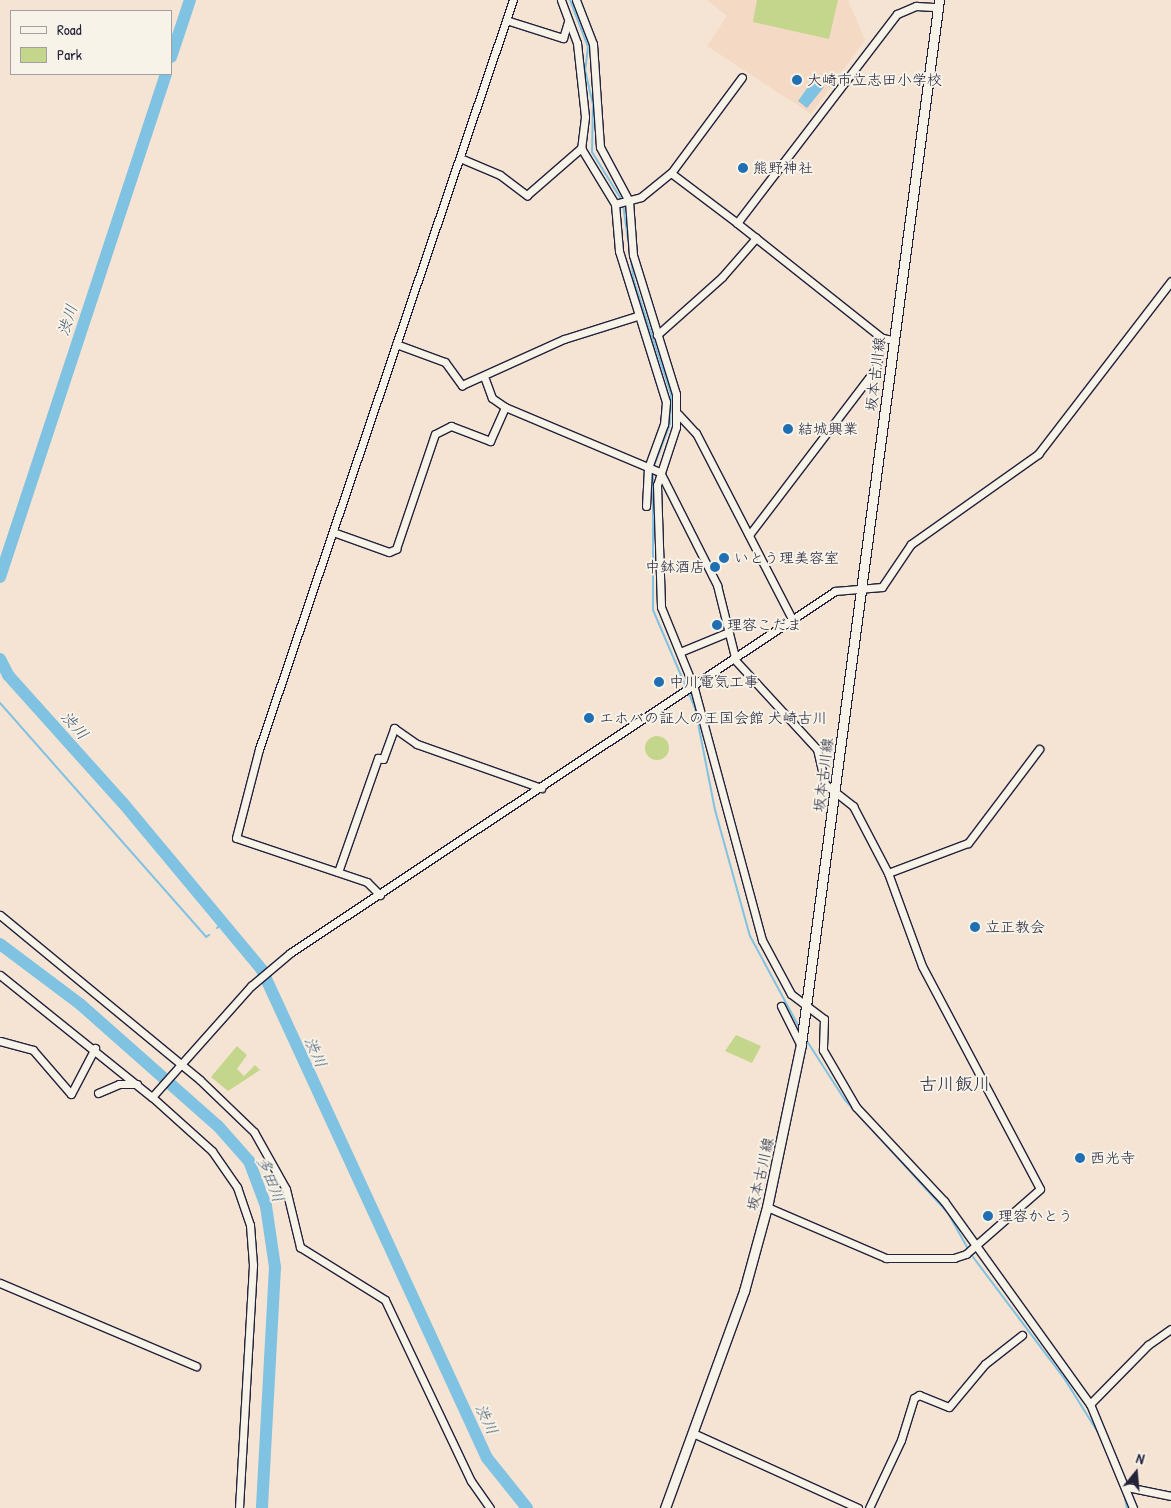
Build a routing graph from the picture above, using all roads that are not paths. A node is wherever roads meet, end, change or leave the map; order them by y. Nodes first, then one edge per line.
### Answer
1 (513, 0) edge
2 (562, 0) edge
3 (576, 0) edge
4 (938, 4) edge
5 (506, 20) junction
6 (568, 22) junction
7 (742, 77) dead end
8 (581, 148) junction
9 (460, 158) junction
10 (671, 173) junction
11 (627, 202) junction
12 (616, 204) junction
13 (737, 223) junction
14 (756, 238) junction
15 (1171, 281) edge
16 (637, 316) junction
17 (656, 333) junction
18 (645, 336) junction
19 (882, 338) junction
20 (893, 340) junction
21 (396, 344) junction
22 (485, 379) junction
23 (505, 406) junction
24 (678, 414) junction
25 (654, 470) junction
26 (646, 506) dead end
27 (333, 532) junction
28 (748, 536) junction
29 (861, 589) junction
30 (792, 619) junction
31 (726, 633) junction
32 (680, 652) junction
33 (736, 661) junction
34 (693, 689) junction
35 (1039, 749) dead end
36 (541, 788) junction
37 (835, 790) junction
38 (338, 872) junction
39 (888, 873) junction
40 (380, 894) junction
41 (0, 915) edge
42 (0, 976) edge
43 (782, 1006) dead end
44 (807, 1007) junction
45 (0, 1041) edge
46 (801, 1045) junction
47 (95, 1048) junction
48 (179, 1066) junction
49 (137, 1084) junction
50 (98, 1092) dead end
51 (154, 1095) junction
52 (767, 1207) junction
53 (975, 1246) junction
54 (0, 1284) edge
55 (1171, 1329) edge
56 (1022, 1335) dead end
57 (196, 1366) dead end
58 (1090, 1404) junction
59 (695, 1434) junction
60 (1126, 1487) junction
61 (1171, 1496) edge
62 (239, 1508) edge
63 (490, 1508) edge
64 (665, 1508) edge
65 (858, 1508) edge
66 (869, 1508) edge
67 (1133, 1508) edge

1 - 5 street
2 - 6 street
3 - 11 street
4 - 13 street
4 - 20 main road, 坂本古川線
5 - 6 street
5 - 9 street
6 - 8 street
7 - 10 street
8 - 9 street
8 - 12 street
9 - 21 street
10 - 11 street
10 - 13 street
11 - 12 street
11 - 17 street
12 - 16 street
13 - 14 street
14 - 17 street
14 - 19 street
15 - 29 street
16 - 18 street
16 - 22 street
17 - 18 street
17 - 24 street
18 - 25 street
19 - 20 street
19 - 28 street
20 - 29 main road, 坂本古川線
21 - 22 street
21 - 27 street
22 - 23 street
23 - 25 street
23 - 27 street
24 - 25 street
24 - 28 street
25 - 26 street
25 - 31 street
25 - 32 street
27 - 38 street
28 - 30 street
29 - 30 street
29 - 37 main road, 坂本古川線
30 - 33 street
31 - 32 street
31 - 33 street
32 - 34 street
33 - 34 street
33 - 37 street
34 - 36 street
34 - 44 street
35 - 39 street
36 - 38 street
36 - 40 street
37 - 39 street
37 - 44 main road, 坂本古川線
38 - 40 street
39 - 53 street
40 - 48 street
41 - 48 street
42 - 47 street
43 - 46 street
44 - 46 main road, 坂本古川線
44 - 53 street
45 - 47 street
46 - 52 main road, 坂本古川線
47 - 49 street
48 - 51 street
48 - 63 street
49 - 50 street
49 - 51 street
51 - 62 street
52 - 53 street
52 - 59 main road, 坂本古川線
53 - 58 street
54 - 57 street
55 - 58 street
56 - 66 street
58 - 60 street
59 - 64 main road, 坂本古川線
59 - 65 street
60 - 61 street
60 - 67 street

